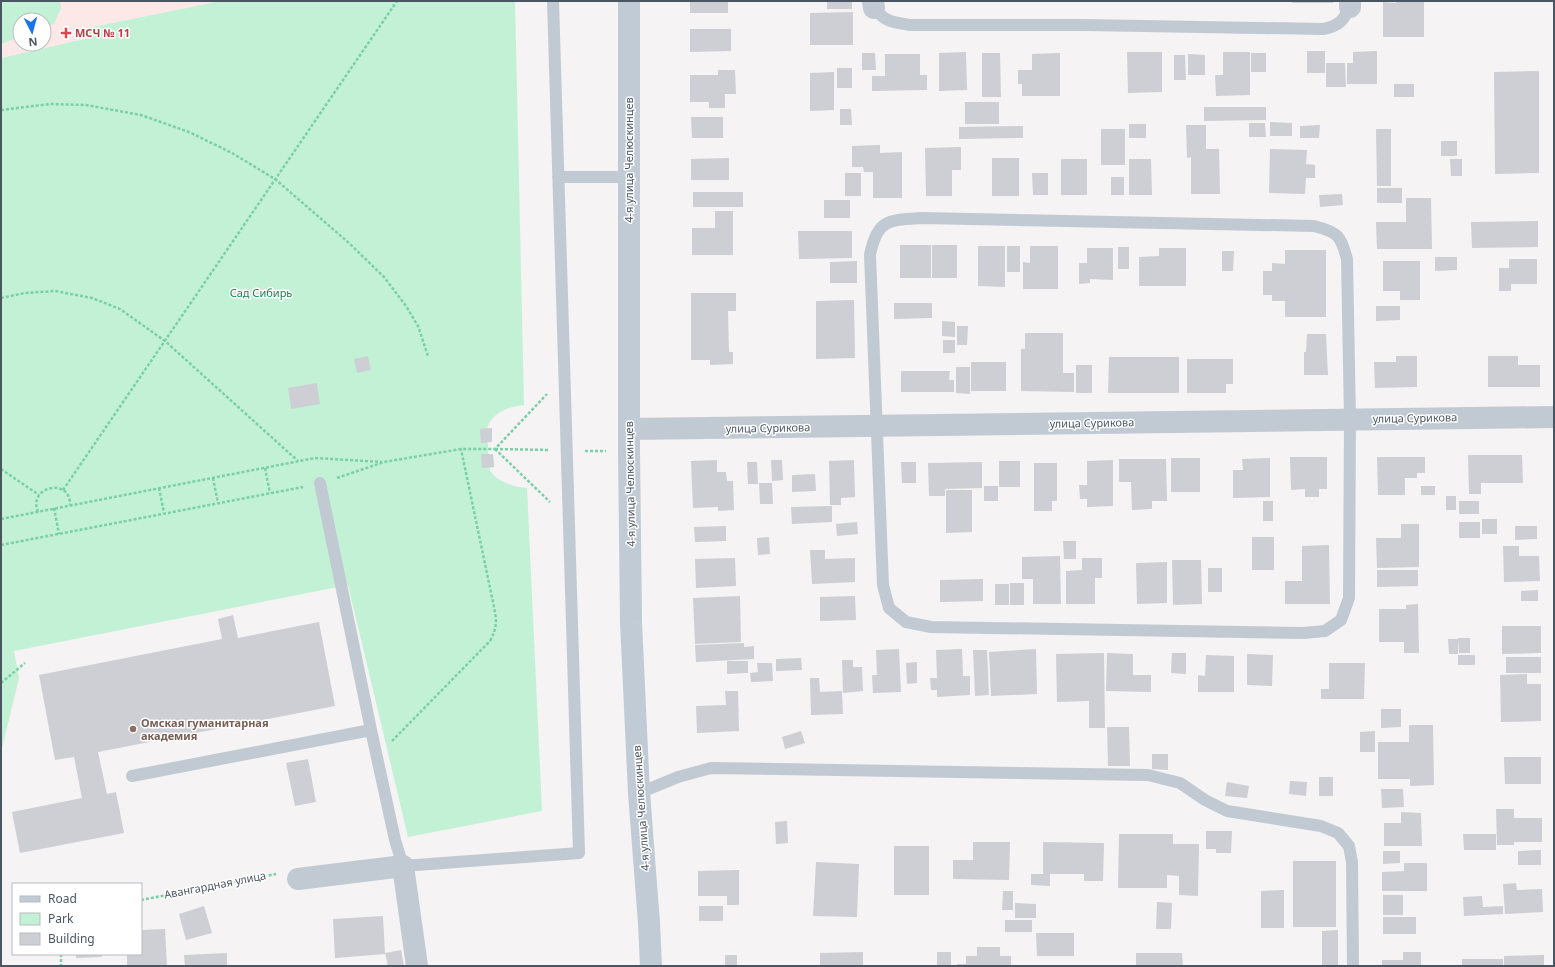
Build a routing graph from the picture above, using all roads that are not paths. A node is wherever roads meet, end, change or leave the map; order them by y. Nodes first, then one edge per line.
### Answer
1 (553, 1) edge
2 (629, 1) edge
3 (873, 4) edge
4 (1350, 4) edge
5 (558, 177) junction
6 (629, 177) junction
7 (1554, 417) edge
8 (1350, 419) junction
9 (878, 426) junction
10 (629, 429) junction
11 (320, 484) road end
12 (371, 730) junction
13 (132, 776) dead end
14 (639, 793) junction
15 (403, 866) junction
16 (298, 879) road end
17 (417, 966) edge
18 (651, 966) edge
19 (1353, 966) edge

1 - 5 lane
2 - 6 main road, 4-я улица Челюскинцев
3 - 4 lane
5 - 6 lane
5 - 15 lane
6 - 10 main road, 4-я улица Челюскинцев
7 - 8 street, улица Сурикова
8 - 9 street, улица Сурикова
8 - 9 lane
8 - 9 lane
9 - 10 street, улица Сурикова
10 - 14 main road, 4-я улица Челюскинцев
11 - 12 lane
12 - 13 lane
12 - 15 lane
14 - 18 main road, 4-я улица Челюскинцев
14 - 19 lane
15 - 16 street
15 - 17 street

